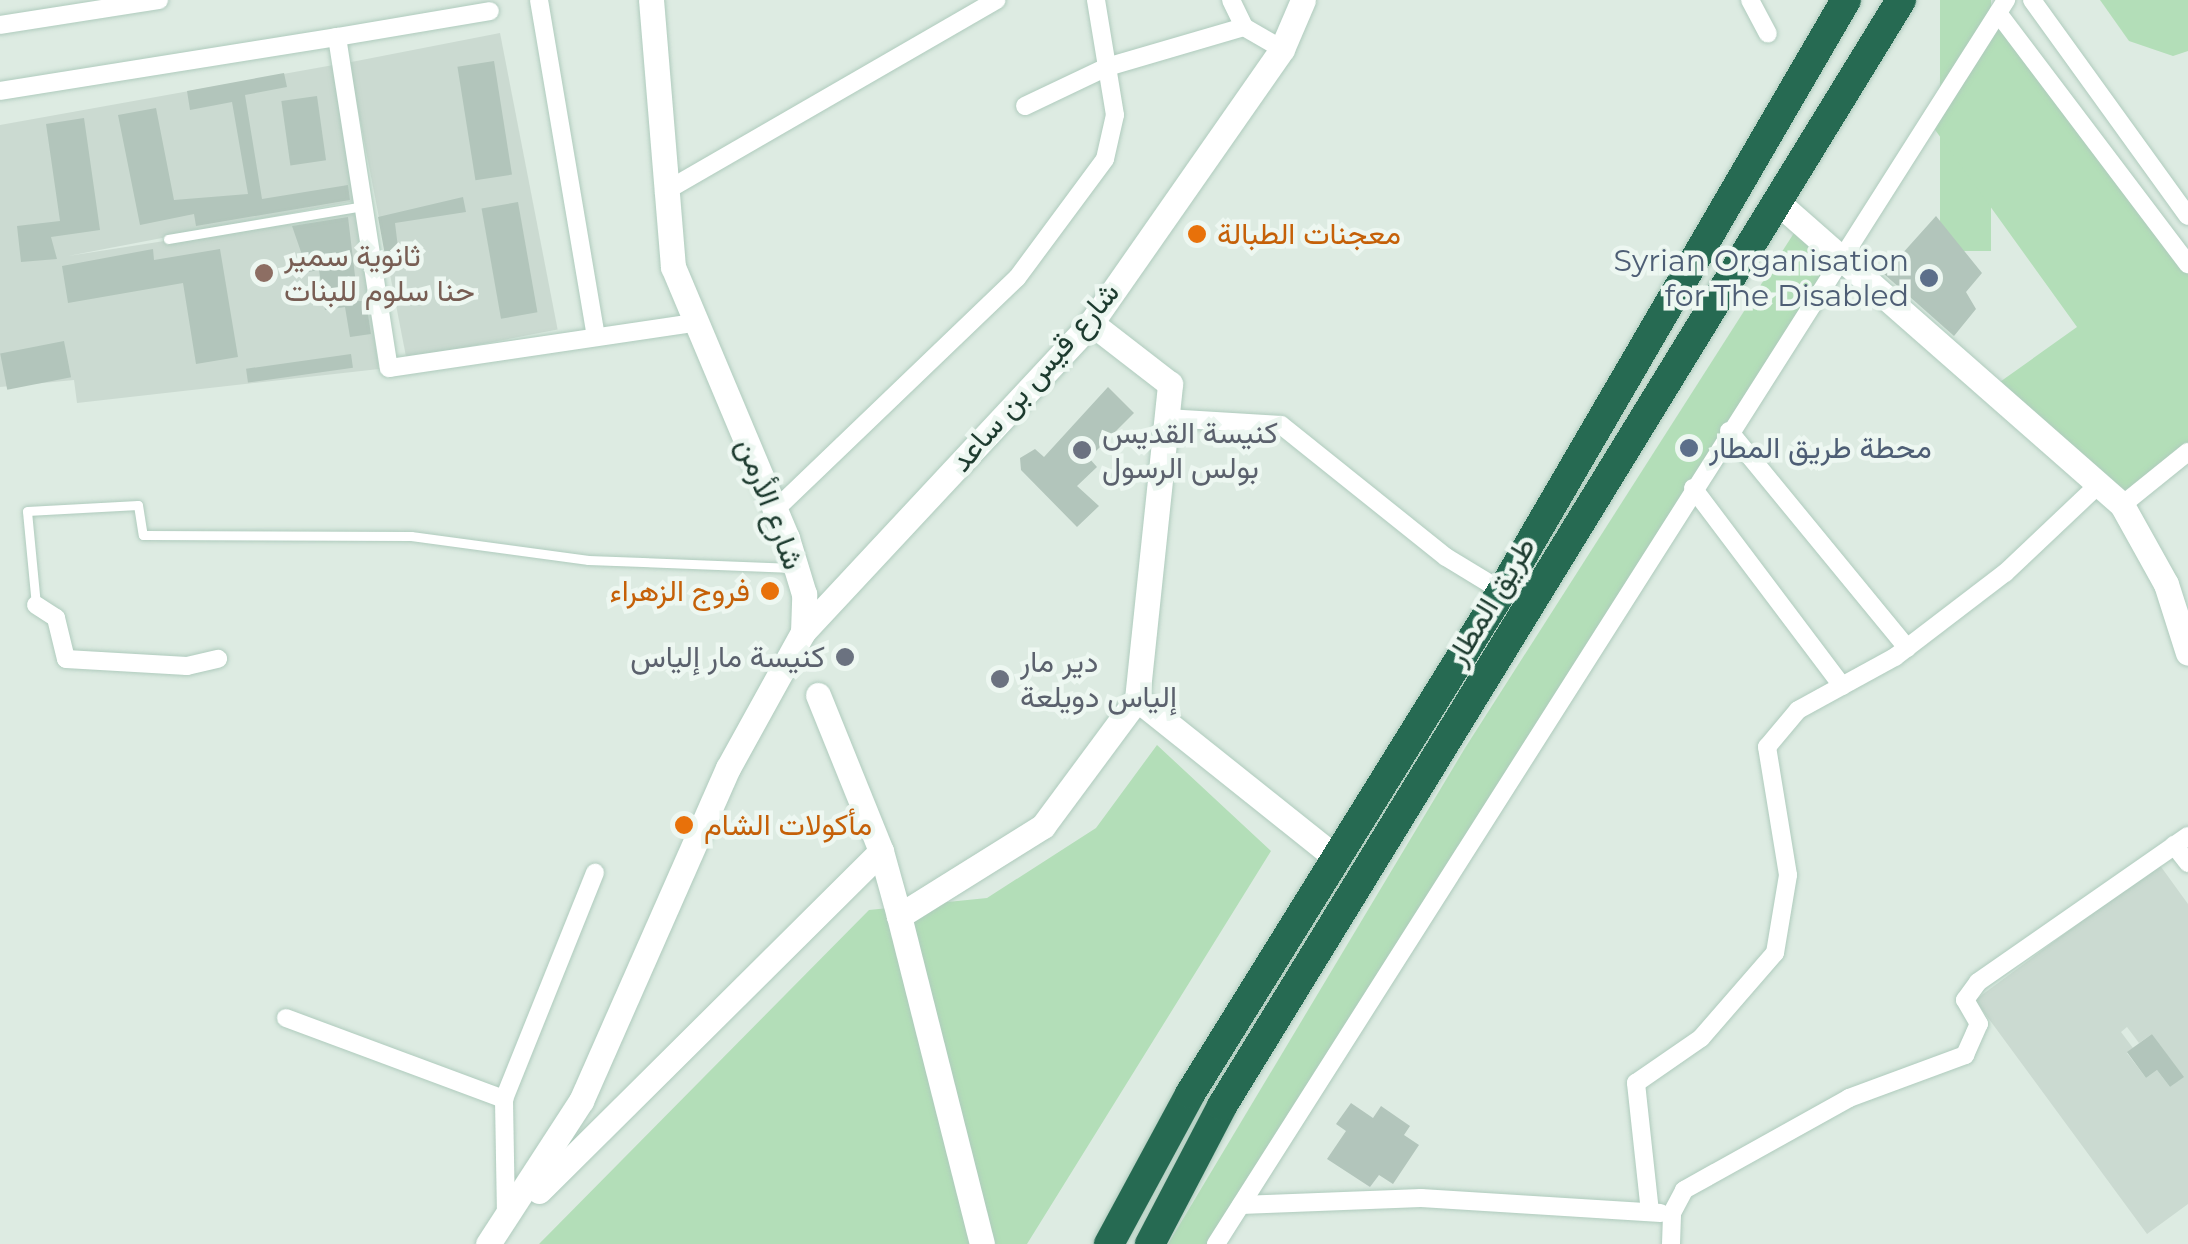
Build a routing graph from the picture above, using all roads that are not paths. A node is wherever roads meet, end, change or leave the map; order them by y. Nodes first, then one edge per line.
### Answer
1 (159, 0) edge
2 (540, 0) edge
3 (651, 0) edge
4 (996, 0) edge
5 (1096, 0) edge
6 (1232, 0) edge
7 (1302, 0) edge
8 (1750, 0) edge
9 (1902, 0) edge
10 (2032, 0) edge
11 (1840, 3) edge
12 (2002, 6) edge
13 (490, 10) dead end
14 (0, 26) edge
15 (1244, 28) junction
16 (1768, 34) dead end
17 (338, 37) junction
18 (1282, 50) junction
19 (1108, 67) junction
20 (0, 91) edge
21 (1025, 106) dead end
22 (664, 192) junction
23 (1775, 200) junction
24 (364, 206) junction
25 (2188, 216) edge
26 (168, 239) dead end
27 (1840, 256) junction
28 (2188, 264) edge
29 (694, 323) junction
30 (1091, 323) junction
31 (596, 336) junction
32 (1166, 418) junction
33 (1730, 431) junction
34 (2188, 452) edge
35 (2098, 484) junction
36 (1693, 488) junction
37 (2122, 505) junction
38 (776, 509) junction
39 (796, 568) junction
40 (1502, 590) junction
41 (36, 605) joint
42 (803, 632) junction
43 (1907, 648) junction
44 (2188, 654) edge
45 (218, 658) dead end
46 (1842, 686) junction
47 (818, 694) dead end
48 (1137, 699) junction
49 (2181, 841) edge
50 (881, 851) junction
51 (1335, 857) junction
52 (2188, 862) edge
53 (595, 873) dead end
54 (900, 916) junction
55 (286, 1018) dead end
56 (504, 1100) junction
57 (581, 1100) junction
58 (609, 1121) junction
59 (1241, 1205) junction
60 (1650, 1212) junction
61 (1672, 1213) junction
62 (506, 1222) junction
63 (1679, 1241) edge
64 (488, 1244) edge
65 (982, 1244) edge
66 (1109, 1244) edge
67 (1150, 1244) edge
68 (1216, 1244) edge

1 - 14 street
2 - 31 street
3 - 22 main road, شارع الأرمن
4 - 22 street
5 - 19 street
6 - 15 street
7 - 18 main road, شارع قيس بن ساعد
8 - 16 street
9 - 23 highway, طريق المطار
10 - 25 street
11 - 40 highway, طريق المطار
12 - 27 street
12 - 28 street
13 - 17 street
15 - 18 street
15 - 19 street
17 - 20 street
17 - 24 street
18 - 30 main road, شارع قيس بن ساعد
19 - 21 street
19 - 38 street
22 - 29 main road, شارع الأرمن
23 - 27 main road
23 - 67 highway, طريق المطار
24 - 26 lane
24 - 31 street
27 - 33 street
27 - 35 main road
29 - 31 street
29 - 38 main road, شارع الأرمن
30 - 32 main road
30 - 42 main road, شارع قيس بن ساعد
32 - 40 street
32 - 48 main road
33 - 36 street
33 - 43 street
34 - 37 street
35 - 37 main road
35 - 43 street
36 - 46 street
36 - 59 street
37 - 44 main road
38 - 39 main road, شارع الأرمن
39 - 41 lane
39 - 42 main road, شارع الأرمن
40 - 51 highway, طريق المطار
41 - 45 street
42 - 57 main road
43 - 46 street
46 - 60 street
47 - 50 main road
48 - 51 main road
48 - 54 main road
49 - 52 street
49 - 61 street
50 - 54 main road
50 - 58 main road
51 - 66 highway, طريق المطار
53 - 56 street
54 - 65 main road
55 - 56 street
56 - 62 street
57 - 58 main road
57 - 62 main road
58 - 62 main road
59 - 60 street
59 - 68 street
60 - 61 street
61 - 63 street
62 - 64 main road

